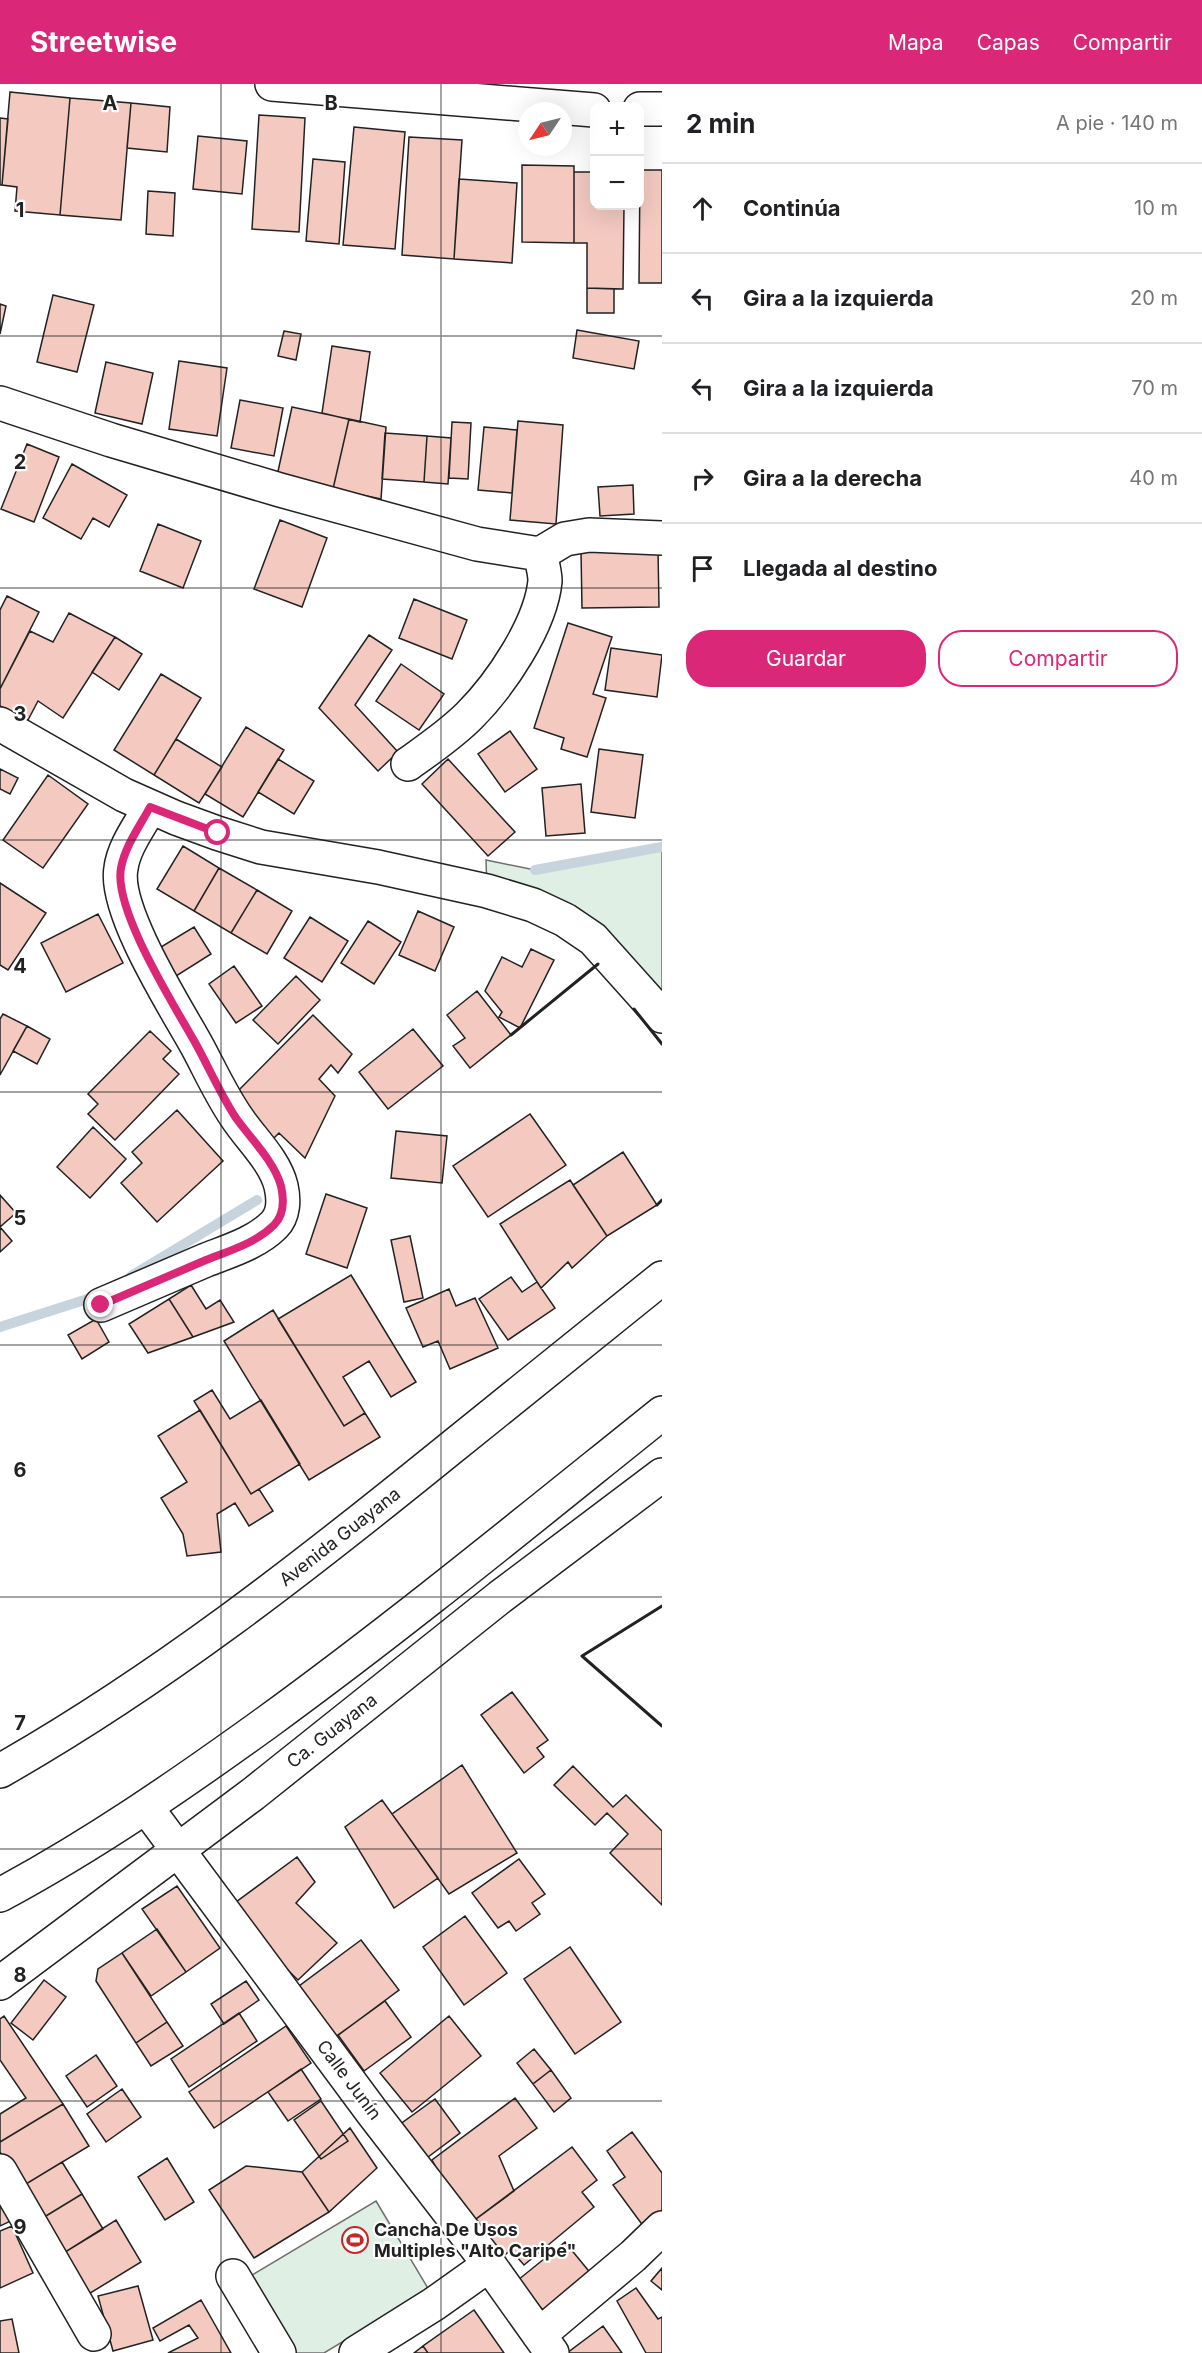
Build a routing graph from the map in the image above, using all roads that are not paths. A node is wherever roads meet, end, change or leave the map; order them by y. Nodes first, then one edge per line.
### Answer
1 (272, 84) edge
2 (340, 87) edge
3 (644, 109) edge
4 (662, 109) edge
5 (590, 110) edge
6 (0, 403) edge
7 (662, 538) edge
8 (540, 554) junction
9 (0, 724) edge
10 (408, 764) dead end
11 (150, 807) junction
12 (662, 1016) edge
13 (662, 1278) edge
14 (101, 1305) dead end
15 (662, 1413) edge
16 (662, 1475) edge
17 (0, 1771) edge
18 (146, 1807) junction
19 (178, 1851) junction
20 (0, 1895) edge
21 (0, 1983) edge
22 (0, 2171) edge
23 (662, 2228) edge
24 (489, 2265) junction
25 (233, 2277) dead end
26 (94, 2334) dead end
27 (545, 2344) edge
28 (279, 2353) edge
29 (356, 2353) edge

1 - 2 street
2 - 5 street
3 - 4 street
6 - 8 street
7 - 8 street
8 - 10 street
9 - 11 street
11 - 12 street
11 - 14 street
13 - 17 street, Avenida Guayana
15 - 18 street
16 - 19 street, Ca. Guayana
18 - 19 street, Calle Junín
18 - 20 street
19 - 21 street, Ca. Guayana
19 - 24 street, Calle Junín
22 - 26 street
23 - 27 street
24 - 27 street, Calle Junín
24 - 29 street
25 - 28 street

